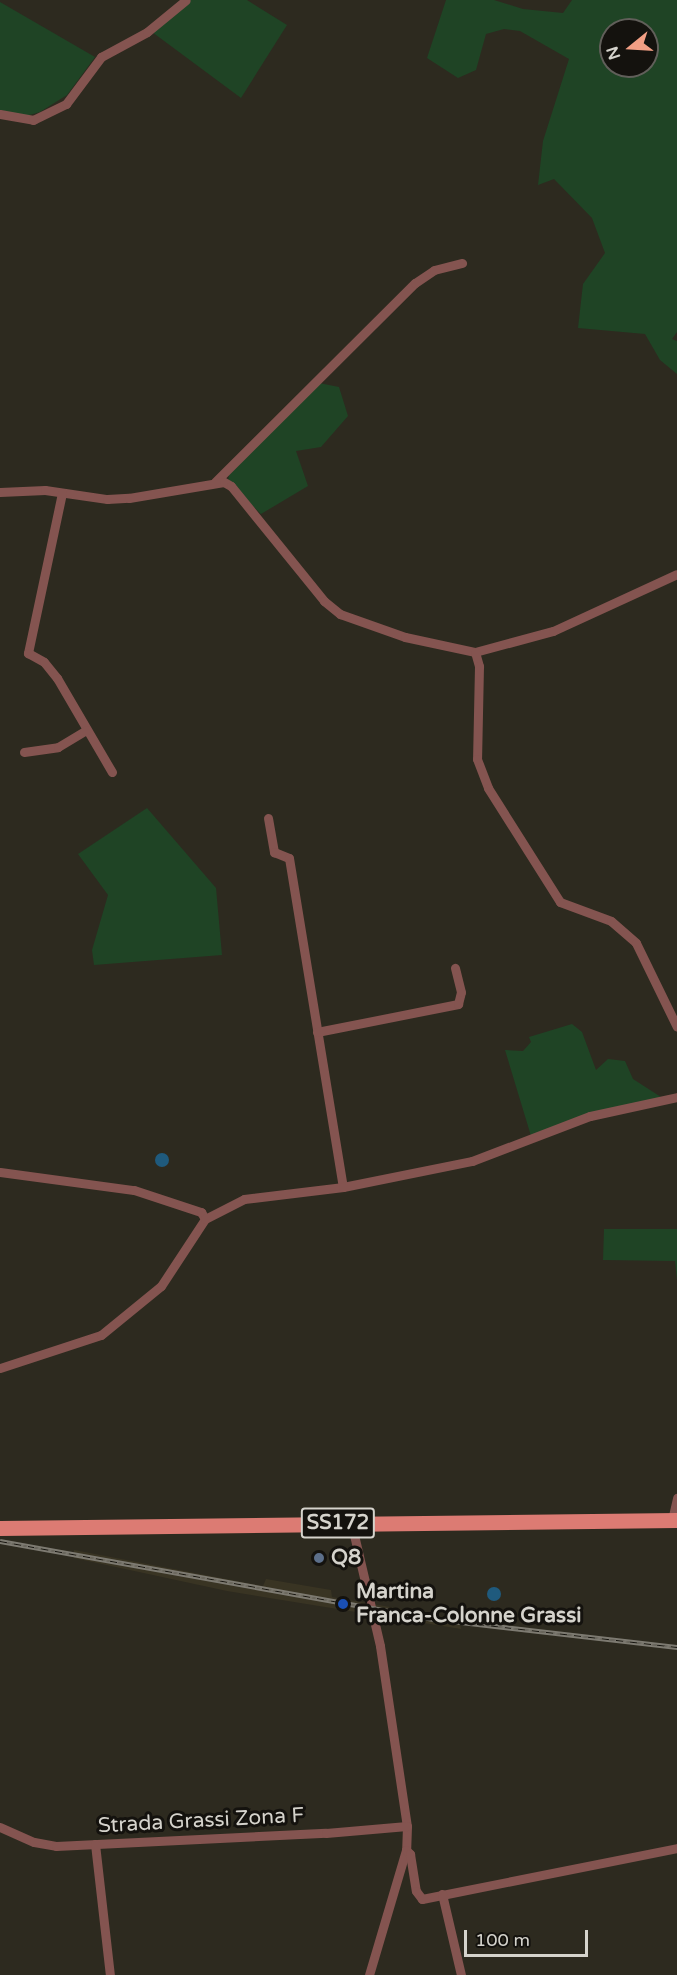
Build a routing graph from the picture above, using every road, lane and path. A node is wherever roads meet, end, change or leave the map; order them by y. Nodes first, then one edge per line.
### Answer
1 (186, 0) edge
2 (0, 114) edge
3 (462, 263) dead end
4 (215, 482) junction
5 (0, 492) edge
6 (62, 493) junction
7 (677, 574) edge
8 (475, 652) junction
9 (86, 730) junction
10 (24, 752) dead end
11 (112, 772) dead end
12 (268, 818) dead end
13 (455, 968) dead end
14 (677, 1027) edge
15 (317, 1032) junction
16 (677, 1097) edge
17 (0, 1172) edge
18 (343, 1187) junction
19 (205, 1219) junction
20 (0, 1368) edge
21 (677, 1498) edge
22 (674, 1520) edge
23 (351, 1522) junction
24 (0, 1528) edge
25 (407, 1826) junction
26 (0, 1827) edge
27 (95, 1844) junction
28 (677, 1848) edge
29 (406, 1850) junction
30 (442, 1894) junction
31 (110, 1975) edge
32 (369, 1975) edge
33 (461, 1975) edge

1 - 2 street
3 - 4 street
4 - 6 street
4 - 8 street
5 - 6 street
6 - 9 street
7 - 8 street
8 - 14 street
9 - 10 street
9 - 11 street
12 - 15 street
13 - 15 street
15 - 18 street
16 - 18 street
17 - 19 street
18 - 19 street
19 - 20 street
21 - 22 street
22 - 23 main road, SS172
23 - 24 main road, SS172
23 - 25 street
25 - 27 street, Strada Grassi Zona F
25 - 29 street
26 - 27 street, Strada Grassi Zona F
27 - 31 street
28 - 30 street
29 - 30 street
29 - 32 street
30 - 33 street

